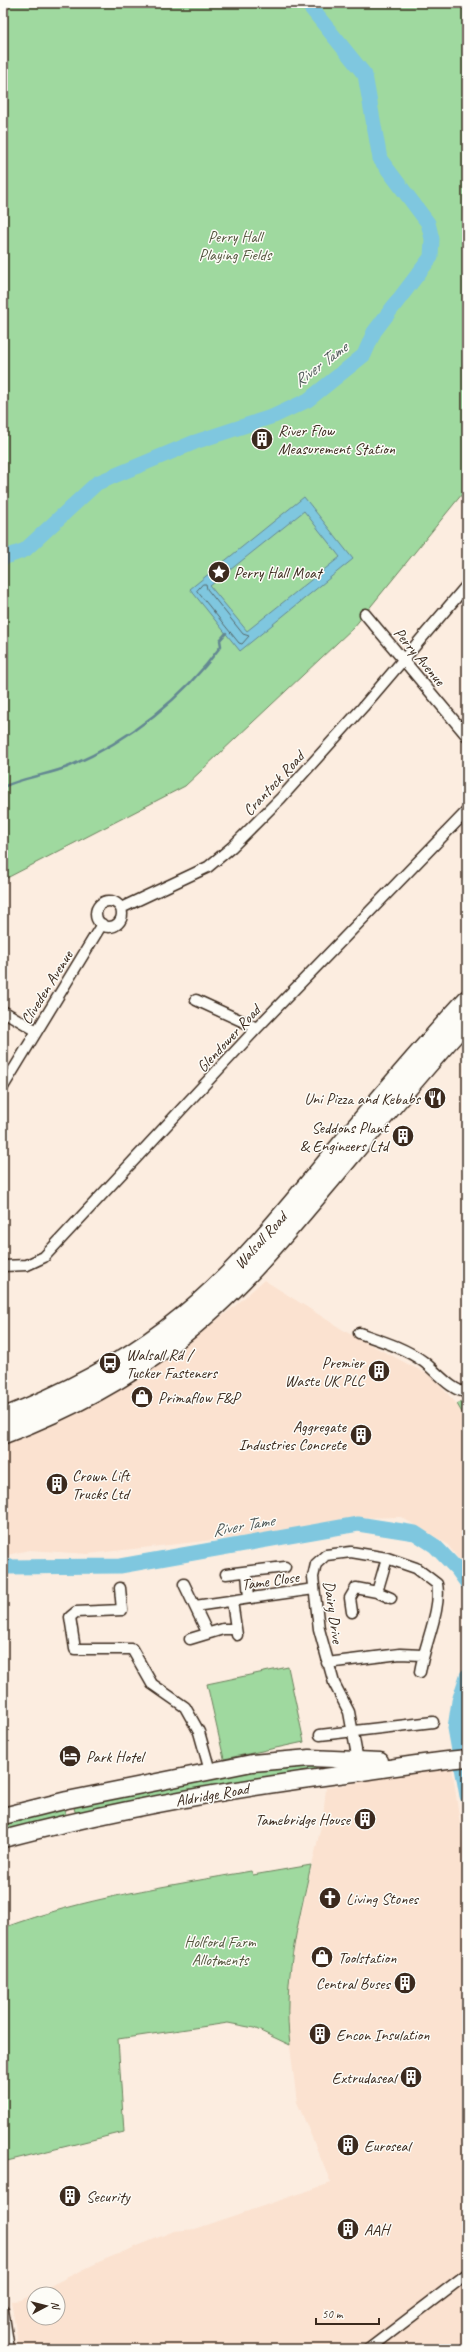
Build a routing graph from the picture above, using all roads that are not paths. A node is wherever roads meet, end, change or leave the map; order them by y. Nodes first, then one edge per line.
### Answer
1 (467, 585) edge
2 (365, 614) dead end
3 (403, 658) junction
4 (467, 736) edge
5 (467, 811) edge
6 (121, 908) junction
7 (102, 924) junction
8 (196, 1000) dead end
9 (467, 1000) edge
10 (3, 1011) edge
11 (467, 1020) edge
12 (257, 1028) junction
13 (37, 1031) junction
14 (3, 1086) edge
15 (3, 1266) edge
16 (359, 1333) dead end
17 (467, 1392) edge
18 (3, 1418) edge
19 (3, 1434) edge
20 (387, 1558) junction
21 (285, 1568) dead end
22 (247, 1573) junction
23 (226, 1574) dead end
24 (184, 1584) dead end
25 (120, 1588) dead end
26 (314, 1589) junction
27 (377, 1592) junction
28 (249, 1598) junction
29 (391, 1598) dead end
30 (232, 1601) junction
31 (195, 1606) junction
32 (352, 1612) dead end
33 (207, 1632) junction
34 (190, 1639) dead end
35 (422, 1655) junction
36 (326, 1663) junction
37 (420, 1672) dead end
38 (433, 1722) dead end
39 (354, 1732) junction
40 (320, 1735) dead end
41 (323, 1758) junction
42 (467, 1758) edge
43 (358, 1761) junction
44 (423, 1762) junction
45 (210, 1771) junction
46 (326, 1776) junction
47 (3, 1816) edge
48 (3, 1839) edge
49 (467, 2274) edge
50 (3, 2310) edge
51 (10, 2349) edge
52 (369, 2349) edge

1 - 3 street, Crantock Road
2 - 3 street, Perry Avenue
3 - 4 street, Perry Avenue
3 - 6 street, Crantock Road
5 - 12 street, Glendower Road
6 - 7 street
6 - 7 street
7 - 13 street, Cliveden Avenue
8 - 12 street
9 - 18 highway, Walsall Road
10 - 13 street
11 - 19 highway, Walsall Road
12 - 15 street, Glendower Road
13 - 14 street, Cliveden Avenue
16 - 17 street
20 - 26 street, Dairy Drive
20 - 27 street
20 - 35 street, Dairy Drive
21 - 22 street
22 - 23 street
22 - 28 street
24 - 31 street
25 - 45 street
26 - 28 street, Tame Close
26 - 36 street, Dairy Drive
27 - 29 street
27 - 32 street
28 - 30 street, Tame Close
30 - 31 street, Tame Close
30 - 33 street, Tame Close
31 - 33 street
33 - 34 street, Tame Close
35 - 36 street
35 - 37 street, Dairy Drive
36 - 39 street, Dairy Drive
38 - 39 street
39 - 40 street
39 - 43 street, Dairy Drive
41 - 43 main road, Aldridge Road
41 - 45 main road, Aldridge Road
41 - 46 main road
42 - 44 main road, Aldridge Road
43 - 44 main road, Aldridge Road
44 - 46 main road, Aldridge Road
45 - 47 main road, Aldridge Road
46 - 48 main road, Aldridge Road
49 - 52 street
50 - 51 street

